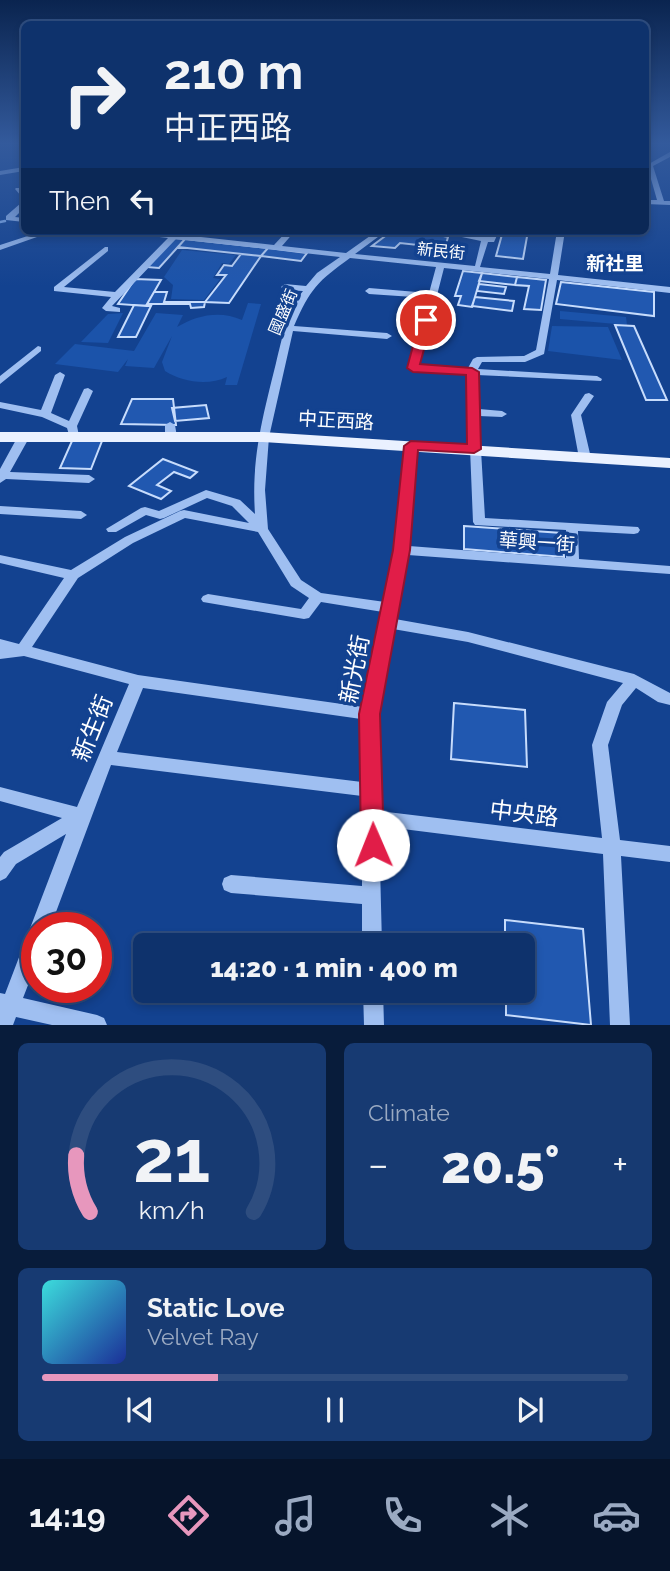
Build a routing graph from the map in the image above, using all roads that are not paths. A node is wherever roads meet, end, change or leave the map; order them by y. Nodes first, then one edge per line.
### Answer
1 (657, 192) joint
2 (649, 193) edge
3 (666, 202) edge
4 (21, 208) edge
5 (21, 220) edge
6 (36, 235) edge
7 (157, 235) edge
8 (233, 235) edge
9 (287, 235) edge
10 (377, 235) edge
11 (455, 235) edge
12 (483, 235) edge
13 (560, 235) edge
14 (173, 237) junction
15 (227, 242) junction
16 (2, 245) edge
17 (276, 247) junction
18 (105, 249) dead end
19 (351, 255) junction
20 (441, 265) junction
21 (478, 265) dead end
22 (555, 278) junction
23 (285, 287) dead end
24 (309, 289) junction
25 (369, 291) dead end
26 (670, 291) edge
27 (117, 295) junction
28 (433, 296) junction
29 (117, 310) dead end
30 (290, 328) junction
31 (387, 336) dead end
32 (38, 349) dead end
33 (541, 352) joint
34 (472, 372) junction
35 (60, 374) dead end
36 (597, 379) dead end
37 (0, 381) edge
38 (88, 391) dead end
39 (589, 396) dead end
40 (0, 405) edge
41 (473, 412) junction
42 (45, 414) junction
43 (502, 414) dead end
44 (73, 431) junction
45 (0, 437) edge
46 (263, 437) junction
47 (23, 438) junction
48 (411, 446) junction
49 (474, 449) junction
50 (585, 458) junction
51 (670, 463) edge
52 (1, 477) edge
53 (89, 479) dead end
54 (0, 510) edge
55 (81, 515) dead end
56 (572, 527) junction
57 (112, 529) dead end
58 (262, 529) junction
59 (634, 530) dead end
60 (402, 550) junction
61 (0, 559) edge
62 (573, 563) junction
63 (670, 570) edge
64 (73, 575) junction
65 (318, 597) junction
66 (208, 599) dead end
67 (389, 615) junction
68 (0, 645) edge
69 (22, 651) junction
70 (0, 654) edge
71 (634, 680) junction
72 (138, 681) junction
73 (670, 699) edge
74 (369, 714) junction
75 (107, 758) junction
76 (370, 790) junction
77 (0, 794) edge
78 (82, 816) junction
79 (373, 818) junction
80 (612, 849) junction
81 (670, 854) edge
82 (3, 862) edge
83 (231, 884) dead end
84 (372, 896) junction
85 (46, 912) edge
86 (372, 933) edge
87 (21, 970) edge
88 (373, 1003) edge
89 (5, 1004) edge
90 (3, 1025) edge
91 (97, 1025) edge
92 (374, 1025) edge
93 (620, 1025) edge

1 - 2 street
1 - 3 street
4 - 5 street
6 - 16 street
7 - 14 street, 新民街
8 - 15 street
9 - 17 street
10 - 19 street, 國盛街
11 - 12 street
12 - 21 street
13 - 22 street
14 - 15 street, 新民街
14 - 27 street
15 - 17 street, 新民街
17 - 19 street, 新民街
18 - 27 street
19 - 20 street, 新民街
19 - 24 street, 國盛街
20 - 22 street, 新民街
20 - 28 street
22 - 26 street, 新民街
22 - 33 street
23 - 24 street
24 - 30 street, 國盛街
25 - 28 street
27 - 29 street
28 - 34 street
30 - 31 street
30 - 46 street, 國盛街
32 - 37 street
33 - 34 street
34 - 36 street
34 - 41 street
35 - 42 street
38 - 44 street
39 - 50 street
40 - 42 street
41 - 43 street
41 - 49 street
42 - 44 street
44 - 46 main road, 中正西路
44 - 47 main road, 中正西路
45 - 47 main road, 中正西路
46 - 48 main road, 中正西路
46 - 58 street, 國盛街
47 - 52 street
48 - 49 main road, 中正西路
48 - 60 street, 新光街
49 - 50 main road, 中正西路
49 - 56 street
50 - 51 main road, 中正西路
52 - 53 street
54 - 55 street
56 - 59 street
56 - 62 street
57 - 58 street
58 - 64 street
58 - 65 street
60 - 62 street, 華興一街
60 - 67 street, 新光街
61 - 64 street
62 - 63 street, 華興一街
64 - 69 street
65 - 66 street
65 - 67 street
67 - 71 street
67 - 74 street, 新光街
68 - 69 street, 新生街
69 - 70 street
69 - 72 street, 新生街
71 - 73 street
71 - 80 street
72 - 74 street
72 - 75 street, 新生街
74 - 76 street, 新光街
75 - 76 street
75 - 78 street, 新生街
76 - 79 street, 新光街
77 - 78 street
78 - 82 street
78 - 85 street, 新生街
79 - 80 street, 中央路
79 - 84 street, 新光街
80 - 81 street, 中央路
80 - 93 street
83 - 84 street
84 - 86 street, 新光街
87 - 89 street
88 - 92 street
89 - 90 street
89 - 91 street

